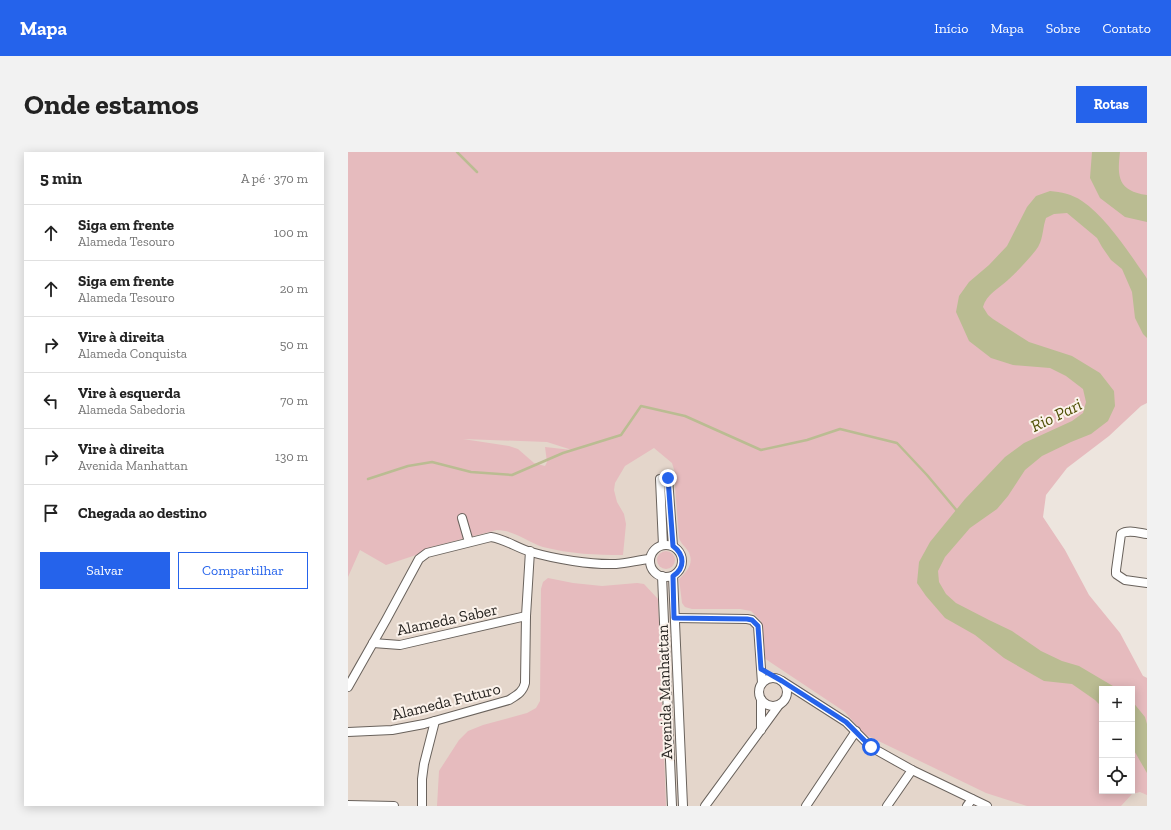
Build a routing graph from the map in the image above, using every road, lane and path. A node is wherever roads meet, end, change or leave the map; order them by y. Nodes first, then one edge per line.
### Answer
1 (462, 518) dead end
2 (1147, 534) edge
3 (469, 542) junction
4 (663, 545) junction
5 (673, 546) junction
6 (530, 552) junction
7 (650, 559) junction
8 (662, 576) junction
9 (673, 576) junction
10 (1147, 583) edge
11 (526, 616) junction
12 (674, 618) junction
13 (373, 643) junction
14 (761, 669) junction
15 (780, 679) junction
16 (762, 683) junction
17 (348, 687) edge
18 (800, 692) junction
19 (787, 696) junction
20 (761, 700) junction
21 (779, 705) junction
22 (435, 721) junction
23 (761, 730) junction
24 (348, 732) edge
25 (856, 732) junction
26 (912, 770) junction
27 (969, 802) edge
28 (348, 805) edge
29 (394, 806) edge
30 (422, 806) edge
31 (672, 806) edge
32 (683, 806) edge
33 (705, 806) edge
34 (806, 806) edge
35 (887, 806) edge
36 (987, 806) edge

1 - 3 lane
2 - 10 lane
3 - 6 lane
3 - 13 lane
4 - 5 lane
4 - 5 lane, Avenida Manhattan
4 - 7 lane
5 - 9 lane, Avenida Manhattan
6 - 7 lane
6 - 11 lane
7 - 8 lane
8 - 9 lane
8 - 31 lane, Avenida Manhattan
9 - 12 lane, Avenida Manhattan
11 - 13 lane, Alameda Saber
11 - 22 lane, Alameda Futuro
12 - 14 lane
12 - 32 lane, Avenida Manhattan
13 - 17 lane
14 - 15 lane
14 - 16 lane
15 - 16 lane
15 - 18 lane
15 - 19 lane
16 - 20 lane
18 - 19 lane
18 - 25 lane
19 - 21 lane
20 - 21 lane
20 - 23 lane
21 - 23 lane
22 - 24 lane, Alameda Futuro
22 - 30 lane
23 - 33 lane
25 - 26 lane
25 - 34 lane
26 - 27 lane
26 - 35 lane
27 - 36 lane
28 - 29 lane

